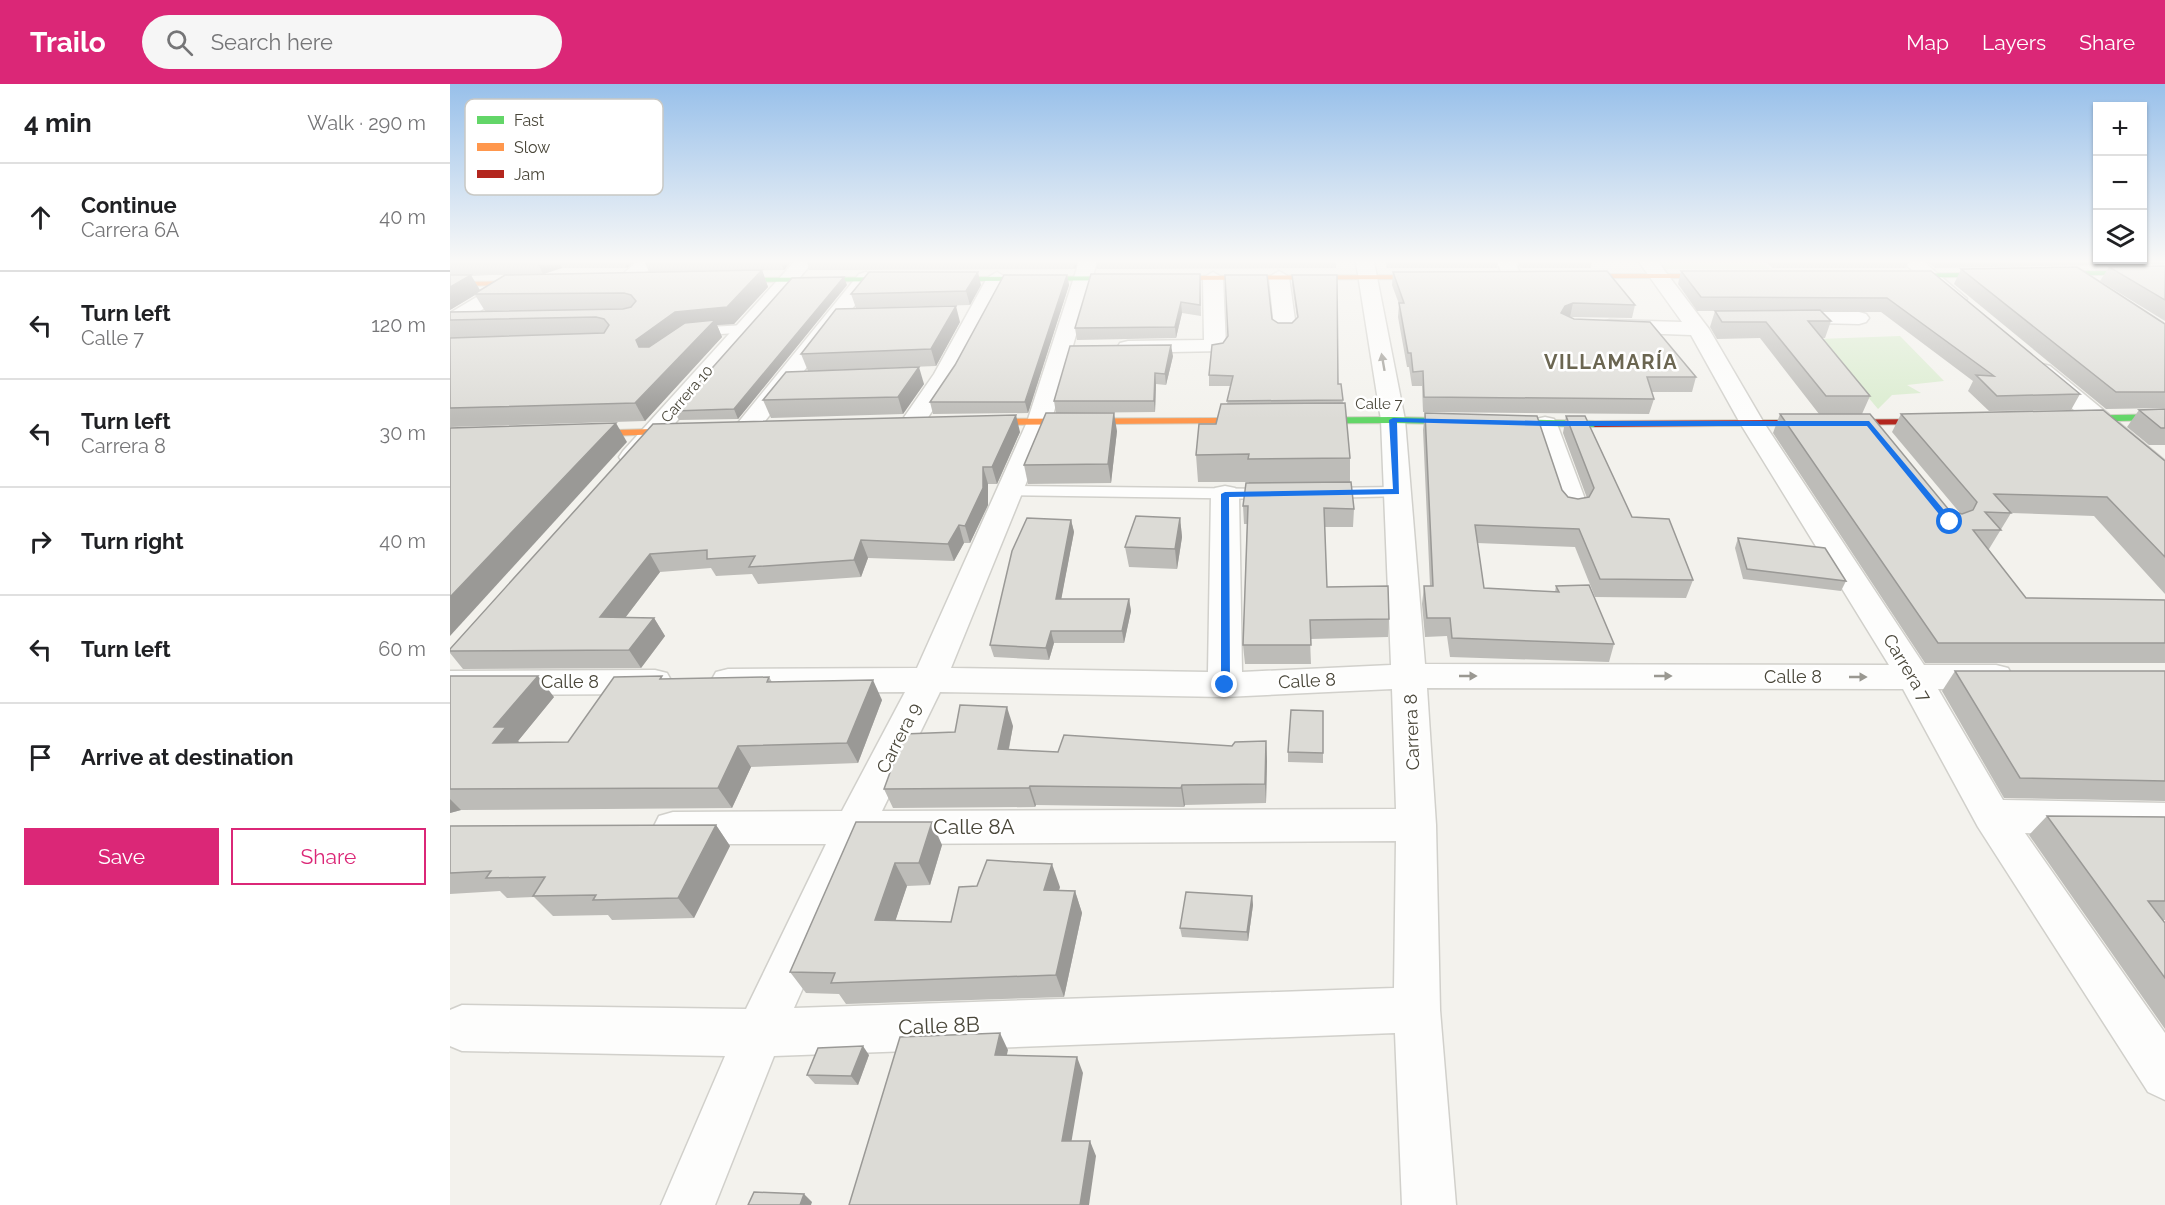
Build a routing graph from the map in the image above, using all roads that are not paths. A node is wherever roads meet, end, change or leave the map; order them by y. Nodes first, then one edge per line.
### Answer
1 (758, 314) edge
2 (837, 314) edge
3 (978, 314) edge
4 (1079, 314) edge
5 (1214, 314) edge
6 (1283, 314) edge
7 (1375, 314) edge
8 (1693, 314) edge
9 (859, 316) edge
10 (835, 317) junction
11 (1758, 318) edge
12 (1859, 318) dead end
13 (486, 320) edge
14 (451, 321) edge
15 (1700, 322) junction
16 (1594, 326) edge
17 (1285, 327) edge
18 (745, 329) junction
19 (679, 340) edge
20 (1110, 348) edge
21 (2026, 358) edge
22 (819, 379) edge
23 (784, 380) junction
24 (2165, 417) edge
25 (2097, 418) junction
26 (2052, 419) edge
27 (1393, 420) junction
28 (1960, 421) edge
29 (1039, 422) junction
30 (906, 423) joint
31 (935, 423) edge
32 (958, 423) edge
33 (1752, 423) junction
34 (1869, 423) junction
35 (1545, 424) junction
36 (770, 428) edge
37 (740, 429) joint
38 (700, 430) edge
39 (654, 432) junction
40 (558, 435) edge
41 (1891, 450) edge
42 (2165, 474) edge
43 (615, 476) edge
44 (1010, 491) junction
45 (1397, 492) junction
46 (1225, 494) junction
47 (1574, 507) edge
48 (1409, 676) junction
49 (1914, 677) junction
50 (2021, 677) edge
51 (929, 680) junction
52 (450, 683) edge
53 (1225, 685) junction
54 (1992, 816) junction
55 (2165, 819) edge
56 (1416, 825) junction
57 (854, 827) junction
58 (640, 828) edge
59 (1417, 1010) junction
60 (462, 1028) dead end
61 (759, 1032) junction
62 (2165, 1075) edge
63 (688, 1205) edge
64 (1429, 1205) edge

1 - 18 street, Carrera 10
2 - 10 street
3 - 30 street
4 - 29 street, Carrera 9
5 - 20 street
6 - 17 street
27 -> 7 street, Carrera 8
8 - 15 street, Carrera 7
9 - 10 street
10 - 23 street
11 - 12 street
13 - 14 street
15 - 16 street
15 - 33 street, Carrera 7
18 - 19 lane
18 - 39 street, Carrera 10
21 - 25 street
22 - 23 street
23 - 37 street
24 - 25 main road
25 - 26 main road
25 - 42 street
27 - 29 main road, Calle 7
27 - 35 main road, Calle 7
27 - 45 street, Carrera 8
28 - 34 main road, Calle 7
29 - 32 main road, Calle 7
29 - 44 street, Carrera 9
30 - 31 main road
33 - 34 main road, Calle 7
33 - 35 main road, Calle 7
33 - 49 street, Carrera 7
34 - 41 street
35 - 47 street
36 - 37 main road
38 - 39 main road
39 - 40 main road
39 - 43 street, Carrera 10
44 - 46 lane
44 - 51 street, Carrera 9
45 - 46 lane
45 - 48 street, Carrera 8
46 - 53 street
48 -> 49 street, Calle 8
48 - 53 street, Calle 8
48 - 56 street, Carrera 8
49 - 50 street, Calle 8
49 - 54 street, Carrera 7
51 - 52 street, Calle 8
51 - 53 street, Calle 8
51 - 57 street, Carrera 9
54 - 55 street
54 - 62 street, Carrera 7
56 - 57 street, Calle 8A
56 - 59 street, Carrera 8
57 - 58 street, Calle 8A
57 - 61 street, Carrera 9
59 - 61 street, Calle 8B
59 - 64 street, Carrera 8
60 - 61 street, Calle 8B
61 - 63 street, Carrera 9

